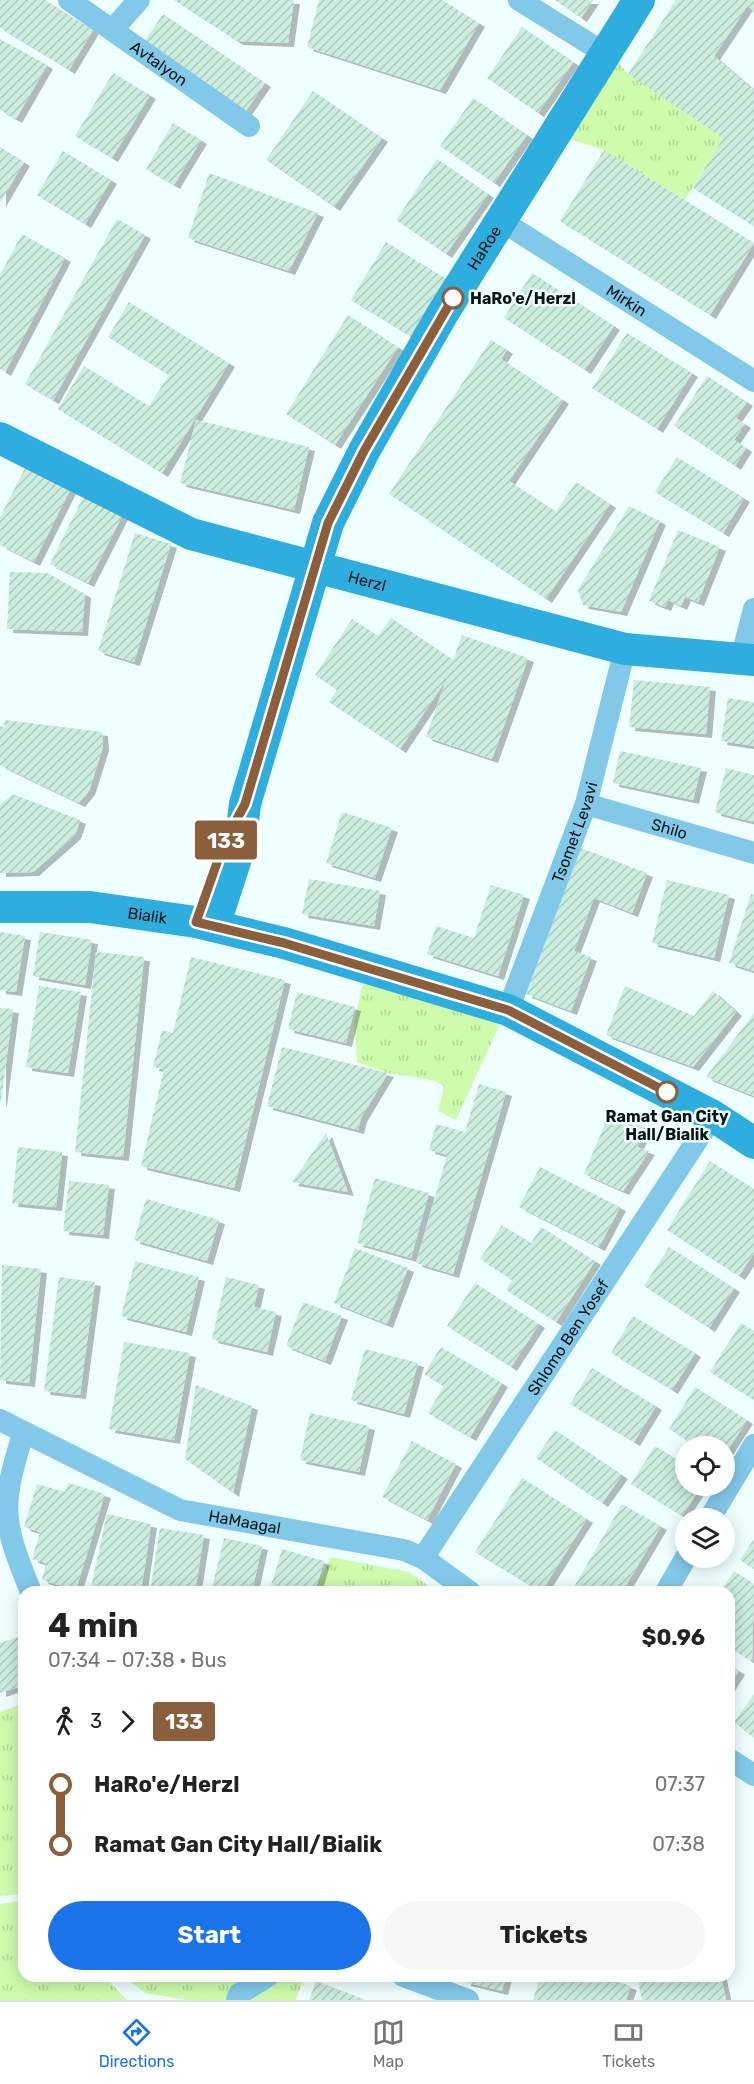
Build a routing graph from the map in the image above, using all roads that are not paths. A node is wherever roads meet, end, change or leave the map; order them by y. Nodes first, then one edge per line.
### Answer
1 (69, 0) edge
2 (139, 0) edge
3 (519, 0) edge
4 (639, 0) edge
5 (113, 29) junction
6 (606, 54) junction
7 (249, 126) dead end
8 (500, 220) junction
9 (754, 381) edge
10 (0, 438) edge
11 (328, 523) junction
12 (277, 556) junction
13 (313, 567) junction
14 (754, 609) edge
15 (625, 649) junction
16 (747, 660) edge
17 (586, 804) junction
18 (754, 853) edge
19 (0, 907) edge
20 (205, 924) junction
21 (508, 1010) junction
22 (713, 1116) junction
23 (754, 1143) edge
24 (0, 1420) edge
25 (23, 1434) junction
26 (754, 1445) edge
27 (716, 1508) edge
28 (423, 1558) junction
29 (680, 1568) edge
30 (29, 1586) edge
31 (462, 1586) edge
32 (670, 1586) edge
33 (735, 1763) edge
34 (754, 1775) edge
35 (258, 1982) edge
36 (419, 1982) edge
37 (237, 2000) edge
38 (468, 2000) edge

1 - 5 street, Avtalyon
2 - 5 street
3 - 6 street
4 - 6 street, HaRoe
5 - 7 street, Avtalyon
6 - 8 street, HaRoe
8 - 9 street, Mirkin
8 - 11 street, HaRoe
10 - 12 street, Herzl
11 - 12 street
11 - 13 street, HaRoe
12 - 13 street, Herzl
13 - 15 street, Herzl
13 - 20 street, HaRoe
14 - 16 street
15 - 16 street, Herzl
15 - 17 street, Tsomet Levavi
17 - 18 street, Shilo
17 - 21 street, Tsomet Levavi
19 - 20 street, Bialik
20 - 21 street, Bialik
21 - 22 street, Bialik
22 - 23 street, Bialik
22 - 28 street, Shlomo Ben Yosef
24 - 25 street, HaMaagal
25 - 28 street, HaMaagal
25 - 30 street
26 - 27 street
28 - 31 street, HaMaagal
29 - 32 street
33 - 34 street
35 - 37 street
36 - 38 street

